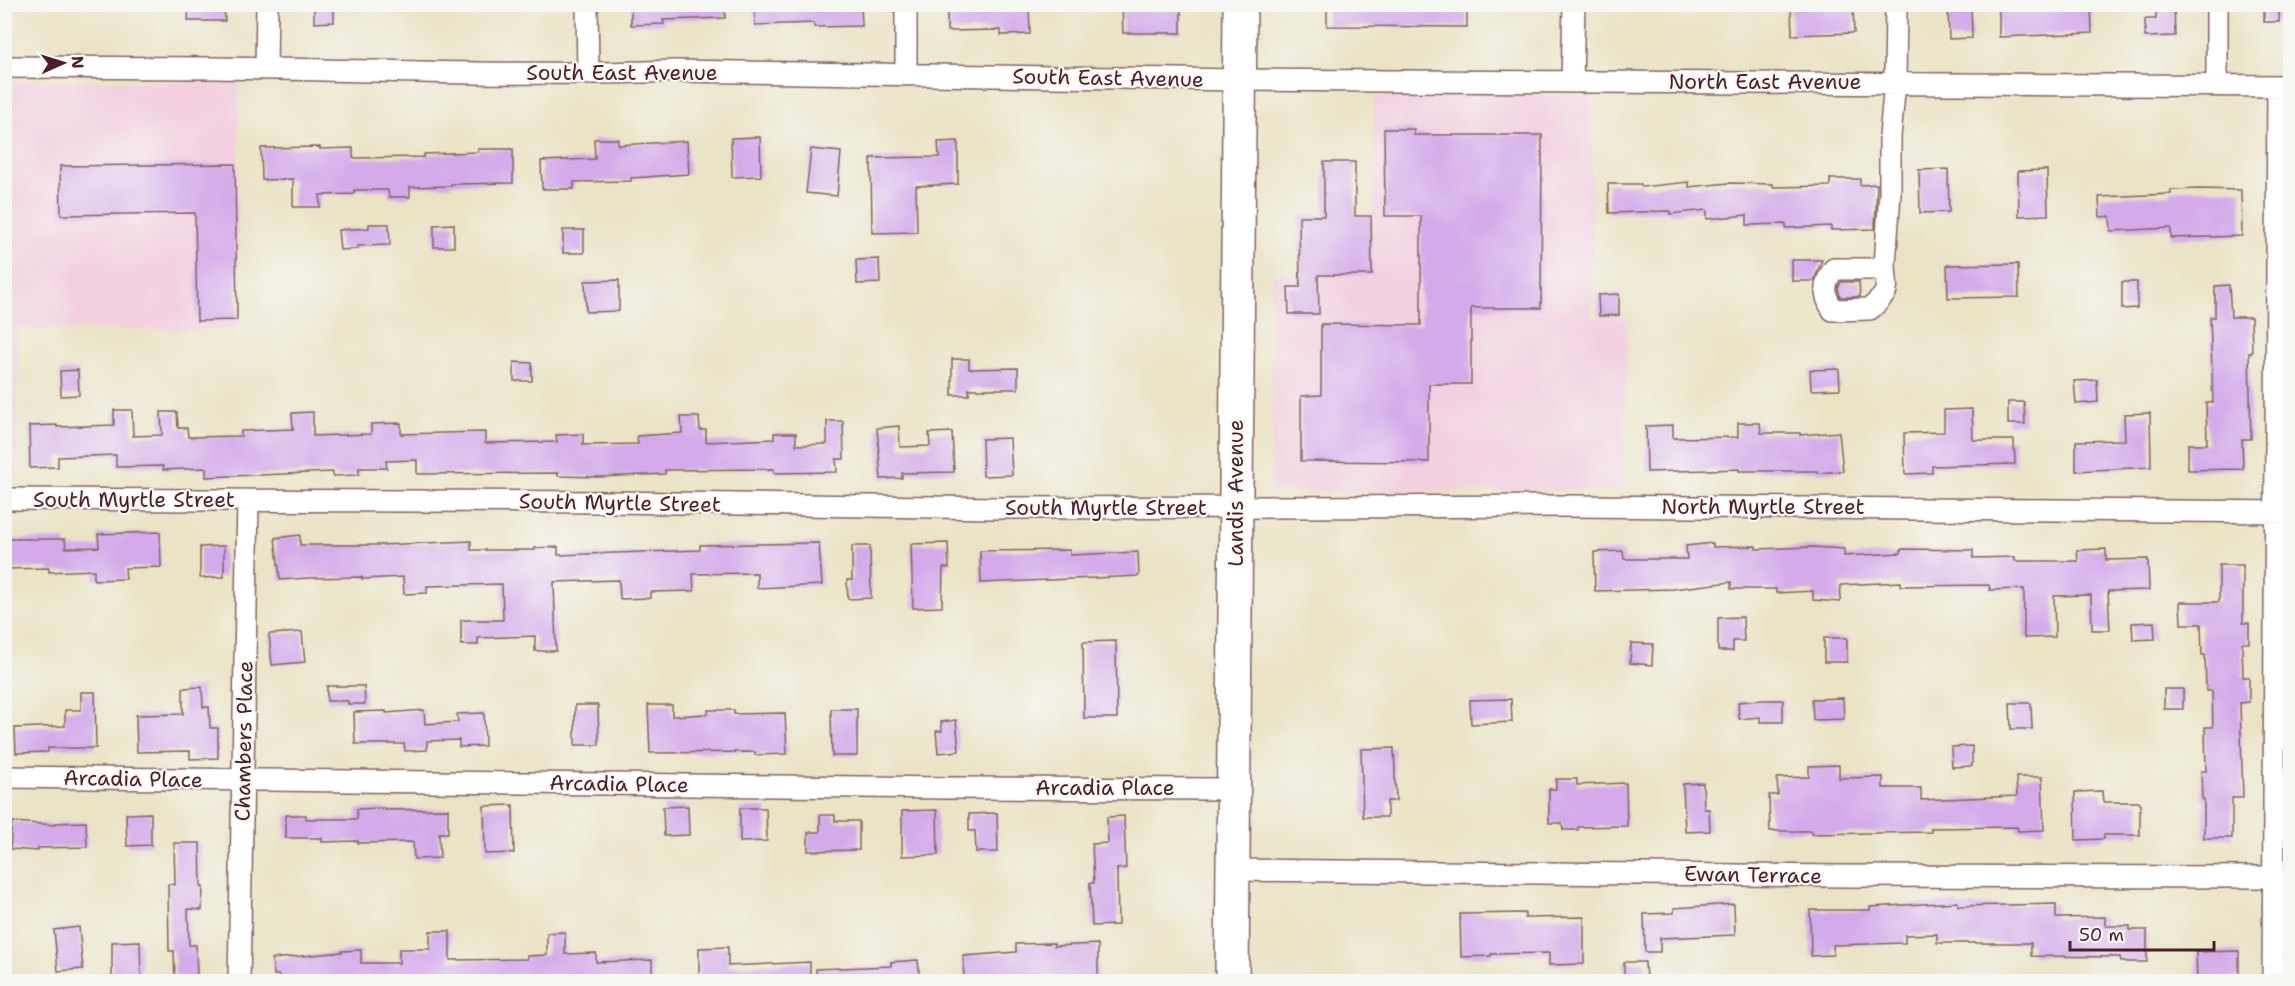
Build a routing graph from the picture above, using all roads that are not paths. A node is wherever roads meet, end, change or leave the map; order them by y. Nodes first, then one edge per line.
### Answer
1 (267, 4) edge
2 (587, 4) edge
3 (906, 4) edge
4 (1240, 4) edge
5 (1574, 4) edge
6 (1896, 4) edge
7 (2217, 4) edge
8 (4, 67) edge
9 (267, 69) junction
10 (588, 74) junction
11 (906, 75) junction
12 (1239, 80) junction
13 (1572, 81) junction
14 (1895, 82) junction
15 (2217, 85) junction
16 (2284, 86) edge
17 (1885, 265) dead end
18 (4, 499) edge
19 (248, 501) junction
20 (1236, 508) junction
21 (2283, 512) edge
22 (4, 777) edge
23 (243, 780) junction
24 (1234, 789) junction
25 (1233, 870) junction
26 (2274, 877) junction
27 (239, 981) edge
28 (1232, 981) edge
29 (2272, 981) edge

1 - 9 street
2 - 10 street
3 - 11 street
4 - 12 main road, Landis Avenue
5 - 13 street
6 - 14 street
7 - 15 street
8 - 9 street, South East Avenue
9 - 10 street, South East Avenue
10 - 11 street, South East Avenue
11 - 12 street, South East Avenue
12 - 13 street, North East Avenue
12 - 20 main road, Landis Avenue
13 - 14 street, North East Avenue
14 - 15 street, North East Avenue
14 - 17 street
15 - 16 street, North East Avenue
16 - 21 street
18 - 19 street, South Myrtle Street
19 - 20 street, South Myrtle Street
19 - 23 street, Chambers Place
20 - 21 street, North Myrtle Street
20 - 24 main road, Landis Avenue
21 - 26 street
22 - 23 street, Arcadia Place
23 - 24 street, Arcadia Place
23 - 27 street, Chambers Place
24 - 25 main road, Landis Avenue
25 - 26 street, Ewan Terrace
25 - 28 main road, Landis Avenue
26 - 29 street

